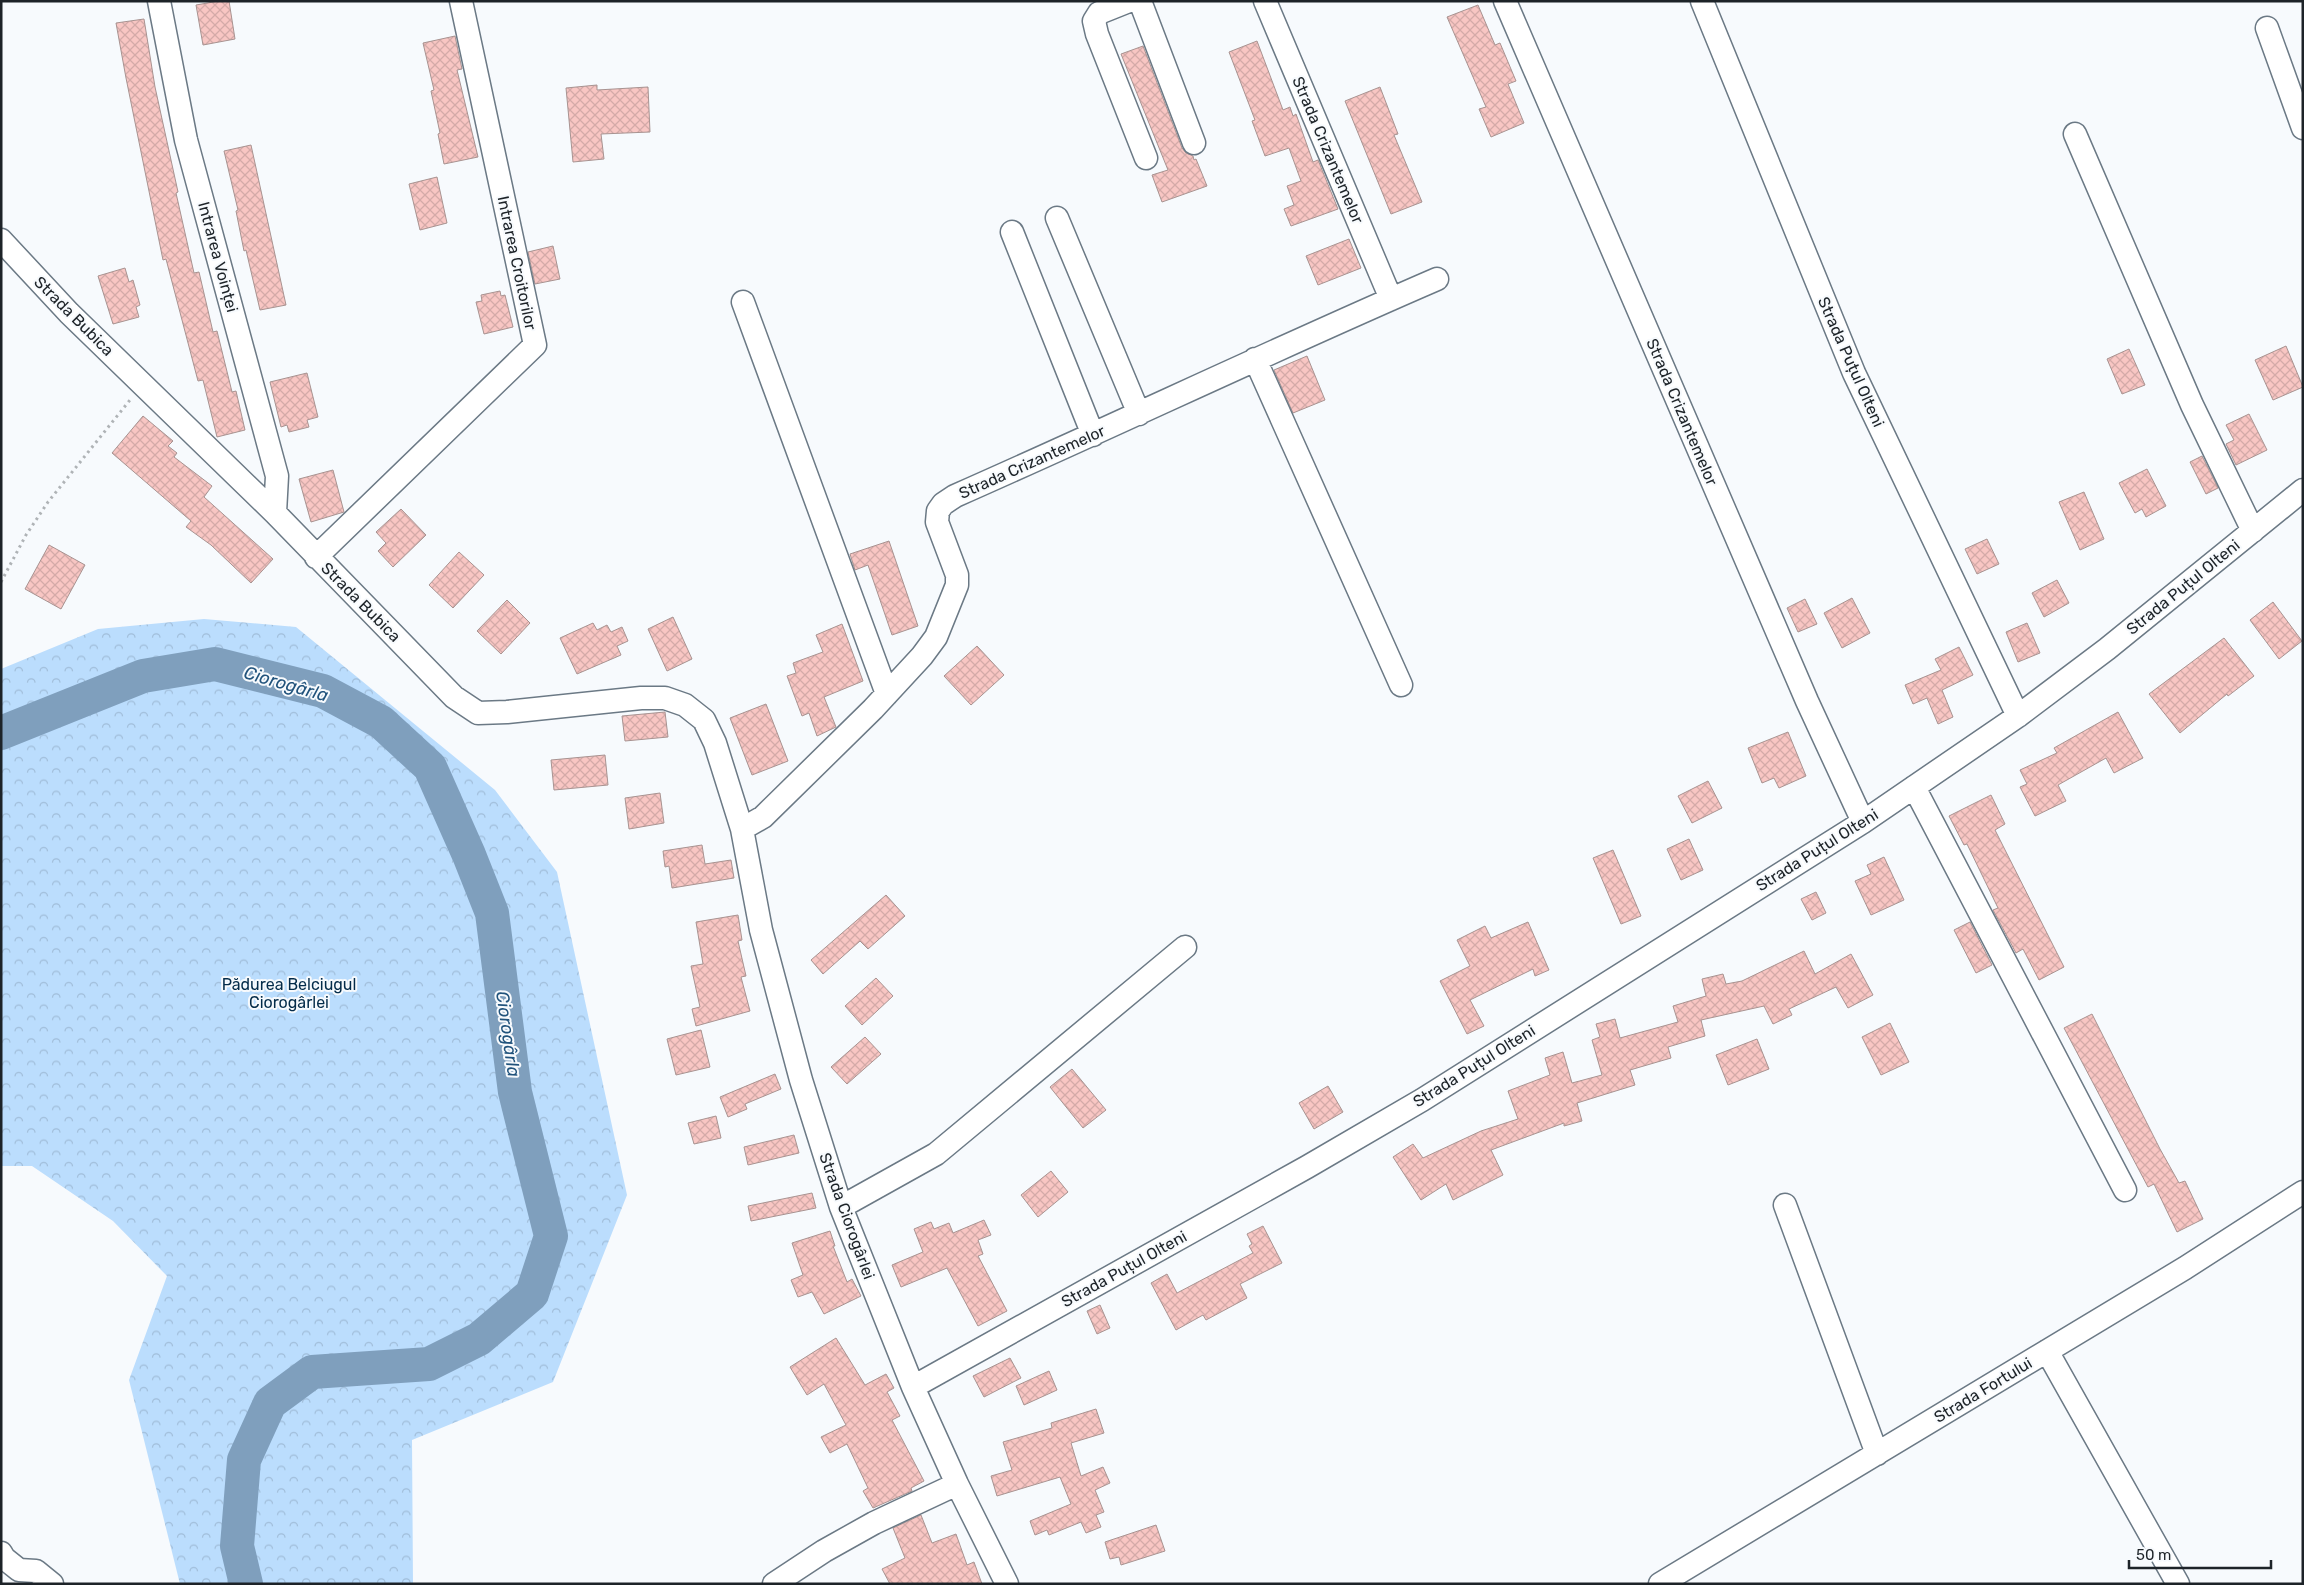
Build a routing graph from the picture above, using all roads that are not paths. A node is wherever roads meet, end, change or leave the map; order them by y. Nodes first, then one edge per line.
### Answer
1 (159, 1) edge
2 (461, 1) edge
3 (1129, 1) edge
4 (1140, 1) edge
5 (1265, 1) edge
6 (1505, 1) edge
7 (1702, 1) edge
8 (2267, 28) dead end
9 (2303, 128) edge
10 (2075, 134) dead end
11 (1194, 143) dead end
12 (1146, 158) dead end
13 (1057, 218) dead end
14 (1012, 232) dead end
15 (1, 240) edge
16 (1438, 279) dead end
17 (1391, 299) junction
18 (743, 302) dead end
19 (1255, 359) junction
20 (1140, 414) junction
21 (1093, 435) junction
22 (2302, 491) edge
23 (275, 513) junction
24 (2253, 530) junction
25 (316, 557) junction
26 (1401, 685) dead end
27 (887, 694) junction
28 (2018, 716) junction
29 (1914, 787) junction
30 (1863, 822) junction
31 (742, 829) junction
32 (1185, 947) dead end
33 (2125, 1190) dead end
34 (2303, 1192) edge
35 (1785, 1205) dead end
36 (841, 1207) junction
37 (2048, 1351) junction
38 (913, 1387) junction
39 (1877, 1454) junction
40 (957, 1484) junction
41 (1, 1553) edge
42 (52, 1584) edge
43 (774, 1584) edge
44 (1007, 1584) edge
45 (1660, 1584) edge
46 (2178, 1584) edge

1 - 23 street, Intrarea Voinței
2 - 25 street, Intrarea Croitorilor
3 - 12 street
4 - 11 street
5 - 17 street, Strada Crizantemelor
6 - 30 street, Strada Crizantemelor
7 - 28 street, Strada Puțul Olteni
8 - 9 street
10 - 24 street, Strada Puțul Olteni
13 - 20 street
14 - 21 street
15 - 23 street, Strada Bubica
16 - 17 street, Strada Crizantemelor
17 - 19 street, Strada Crizantemelor
18 - 27 street
19 - 20 street, Strada Crizantemelor
19 - 26 street
20 - 21 street, Strada Crizantemelor
21 - 27 street, Strada Crizantemelor
22 - 24 street, Strada Puțul Olteni
23 - 25 street, Strada Bubica
24 - 28 street, Strada Puțul Olteni
25 - 31 street, Strada Bubica
27 - 31 street, Strada Crizantemelor
28 - 29 street, Strada Puțul Olteni
29 - 30 street, Strada Puțul Olteni
29 - 33 street
30 - 38 street, Strada Puțul Olteni
31 - 36 street, Strada Ciorogârlei
32 - 36 street
34 - 37 street, Strada Fortului
35 - 39 street
36 - 38 street, Strada Ciorogârlei
37 - 39 street, Strada Fortului
37 - 46 street
38 - 40 street, Strada Ciorogârlei
39 - 45 street, Strada Fortului
40 - 43 street
40 - 44 street, Strada Ciorogârlei
41 - 42 street

